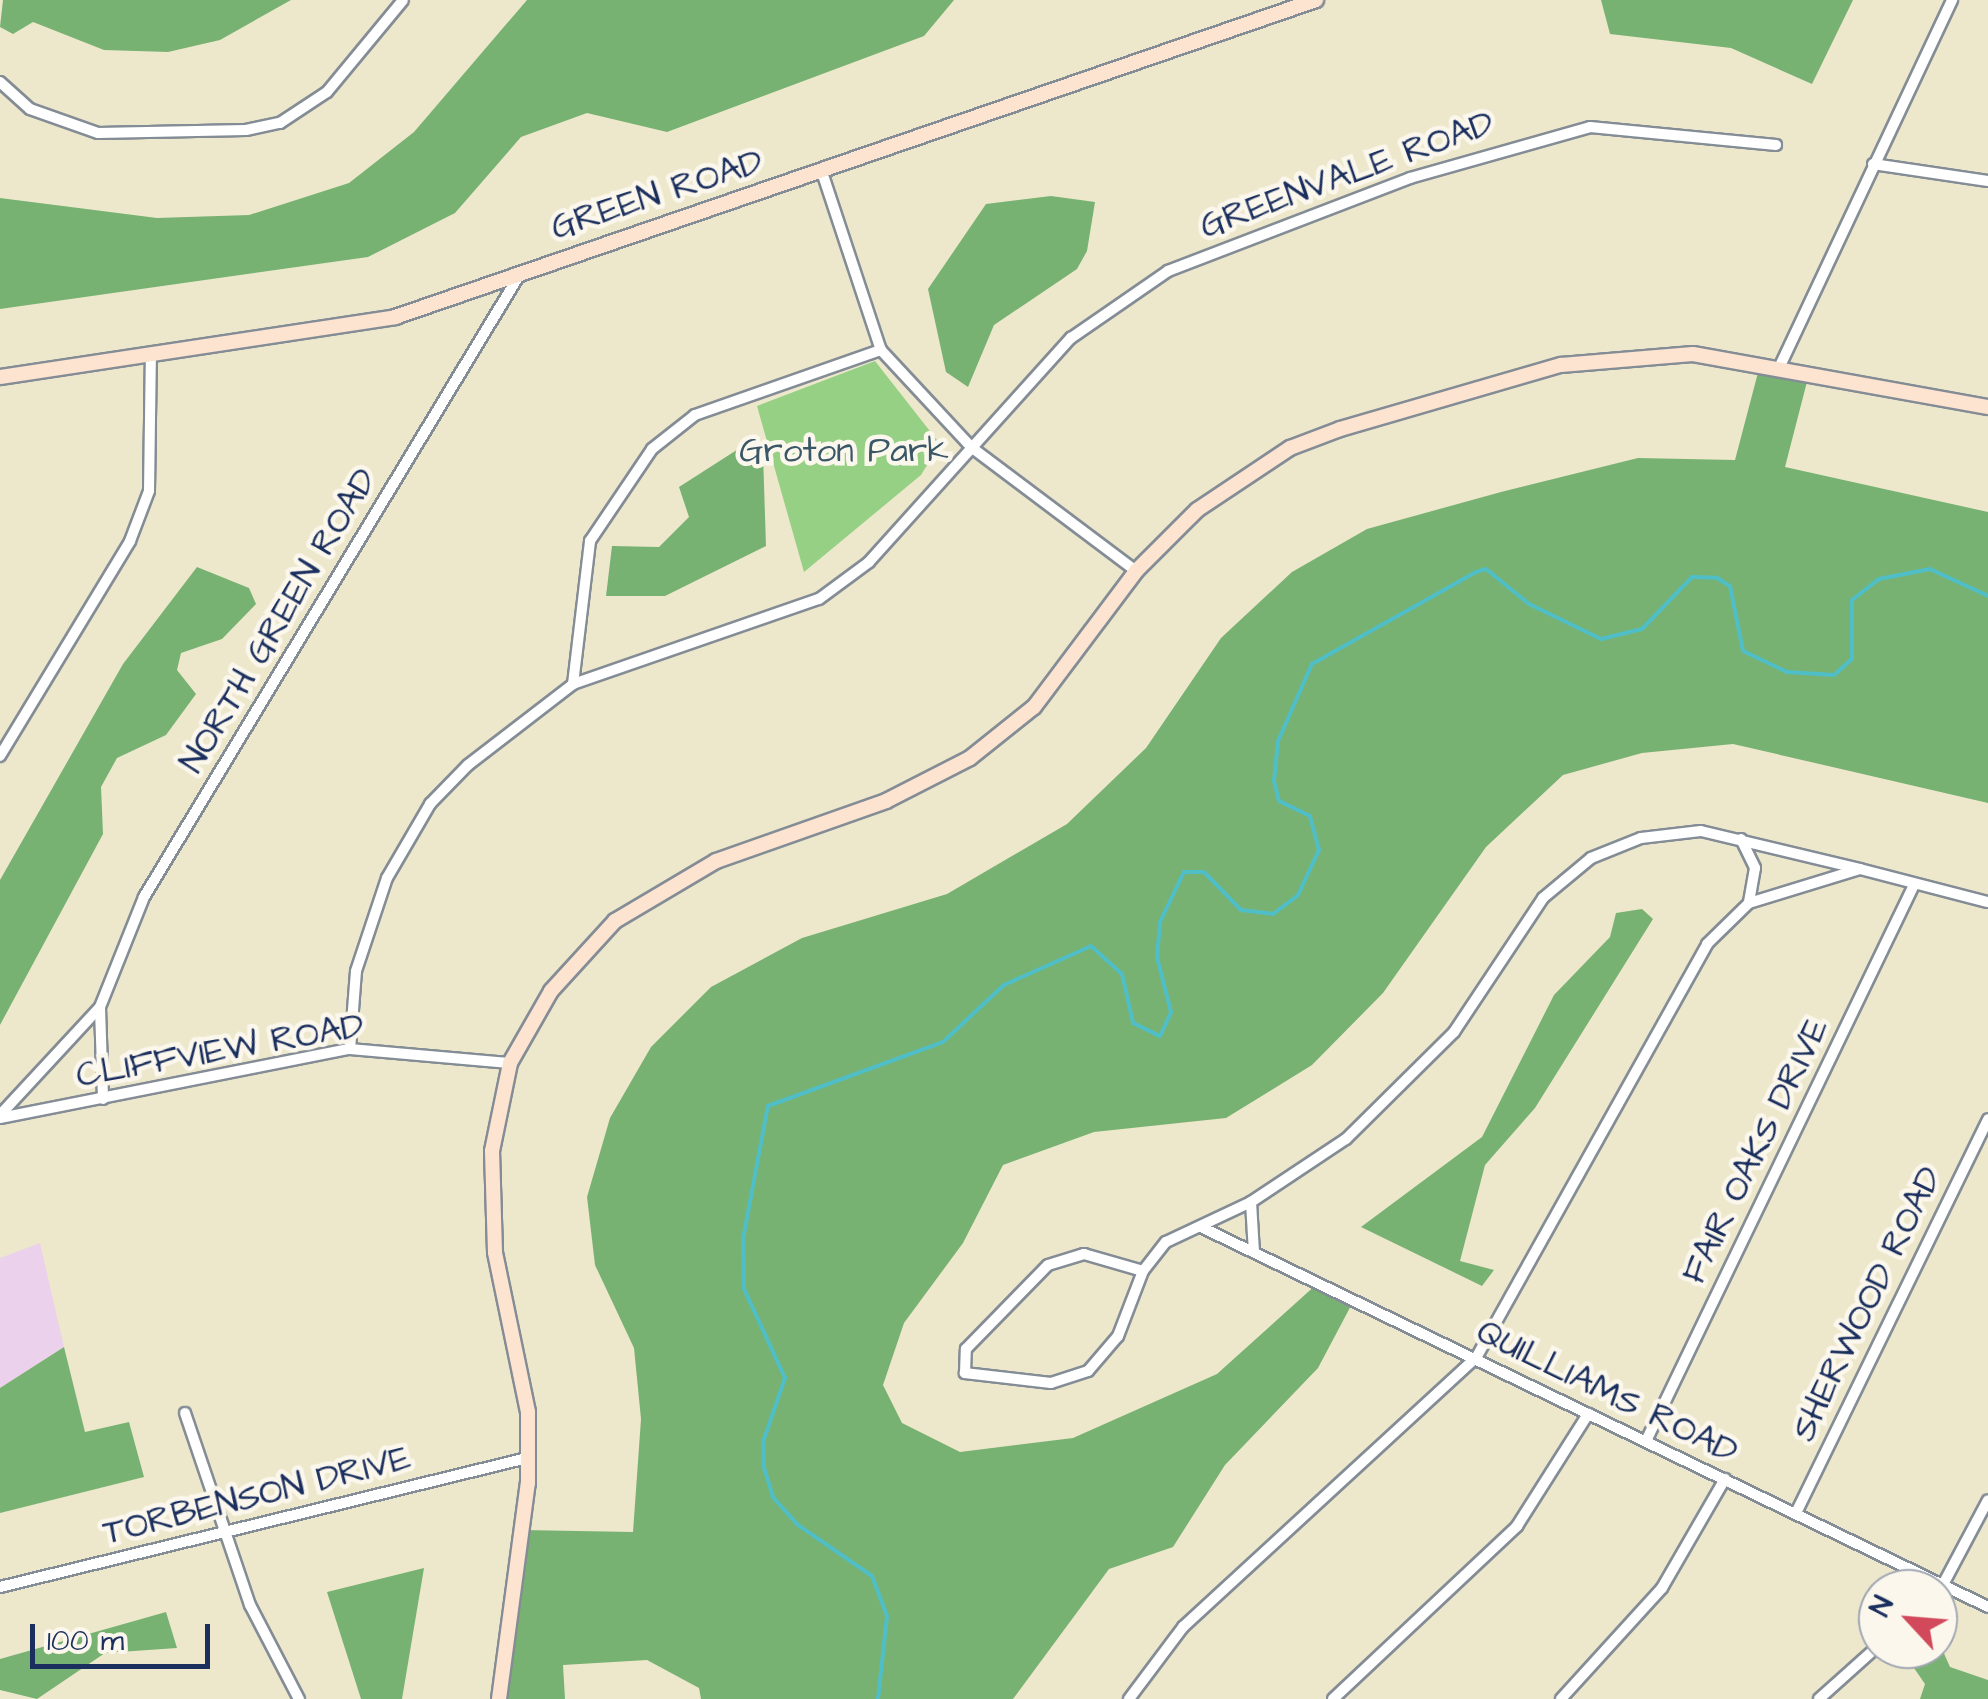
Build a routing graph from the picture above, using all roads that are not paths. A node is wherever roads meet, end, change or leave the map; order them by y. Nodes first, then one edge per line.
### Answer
1 (402, 0) edge
2 (1316, 0) edge
3 (1952, 0) edge
4 (0, 82) edge
5 (1776, 145) dead end
6 (1873, 164) junction
7 (822, 172) junction
8 (1988, 182) edge
9 (522, 271) junction
10 (881, 350) junction
11 (151, 356) junction
12 (1780, 368) junction
13 (0, 378) edge
14 (1988, 407) edge
15 (971, 447) junction
16 (1136, 570) junction
17 (573, 684) junction
18 (0, 756) edge
19 (1740, 838) junction
20 (1860, 869) junction
21 (1914, 885) junction
22 (1988, 902) edge
23 (1749, 903) junction
24 (100, 1007) junction
25 (350, 1049) junction
26 (510, 1063) junction
27 (103, 1100) junction
28 (0, 1117) edge
29 (1988, 1119) edge
30 (1251, 1202) junction
31 (1202, 1227) junction
32 (1254, 1252) junction
33 (1142, 1271) junction
34 (1476, 1358) junction
35 (185, 1413) dead end
36 (1588, 1414) junction
37 (1646, 1440) junction
38 (527, 1458) junction
39 (1726, 1479) junction
40 (1988, 1500) edge
41 (1796, 1513) junction
42 (227, 1534) junction
43 (1902, 1569) edge
44 (1953, 1569) edge
45 (0, 1587) edge
46 (1958, 1596) edge
47 (1988, 1607) edge
48 (1858, 1664) edge
49 (299, 1699) edge
50 (498, 1699) edge
51 (1129, 1699) edge
52 (1333, 1699) edge
53 (1561, 1699) edge
54 (1819, 1699) edge

1 - 4 street
2 - 7 street, GREEN ROAD
3 - 6 street
5 - 15 street, GREENVALE ROAD
6 - 8 street
6 - 12 street
7 - 9 street, GREEN ROAD
7 - 10 street
9 - 11 street, GREEN ROAD
9 - 24 street, NORTH GREEN ROAD
10 - 15 street
10 - 17 street
11 - 13 street, GREEN ROAD
11 - 18 street
12 - 14 street
12 - 16 street
15 - 16 street
15 - 17 street, GREENVALE ROAD
16 - 26 street
17 - 25 street, GREENVALE ROAD
19 - 20 street
19 - 23 street
19 - 30 street
20 - 21 street
20 - 23 street
21 - 22 street
21 - 37 street, FAIR OAKS DRIVE
23 - 34 street
24 - 27 street, NORTH GREEN ROAD
24 - 28 street, NORTH GREEN ROAD
25 - 26 street, CLIFFVIEW ROAD
25 - 27 street, CLIFFVIEW ROAD
26 - 38 street
27 - 28 street, CLIFFVIEW ROAD
29 - 41 street, SHERWOOD ROAD
30 - 31 street
30 - 32 street
31 - 32 street, QUILLIAMS ROAD
31 - 33 street
32 - 34 street, QUILLIAMS ROAD
33 - 33 street
34 - 36 street, QUILLIAMS ROAD
34 - 51 street
35 - 42 street
36 - 37 street, QUILLIAMS ROAD
36 - 52 street
37 - 39 street, QUILLIAMS ROAD
38 - 42 street, TORBENSON DRIVE
38 - 50 street
39 - 41 street, QUILLIAMS ROAD
39 - 53 street
40 - 44 street
41 - 43 street, QUILLIAMS ROAD
42 - 45 street, TORBENSON DRIVE
42 - 49 street
46 - 47 street, QUILLIAMS ROAD
48 - 54 street

